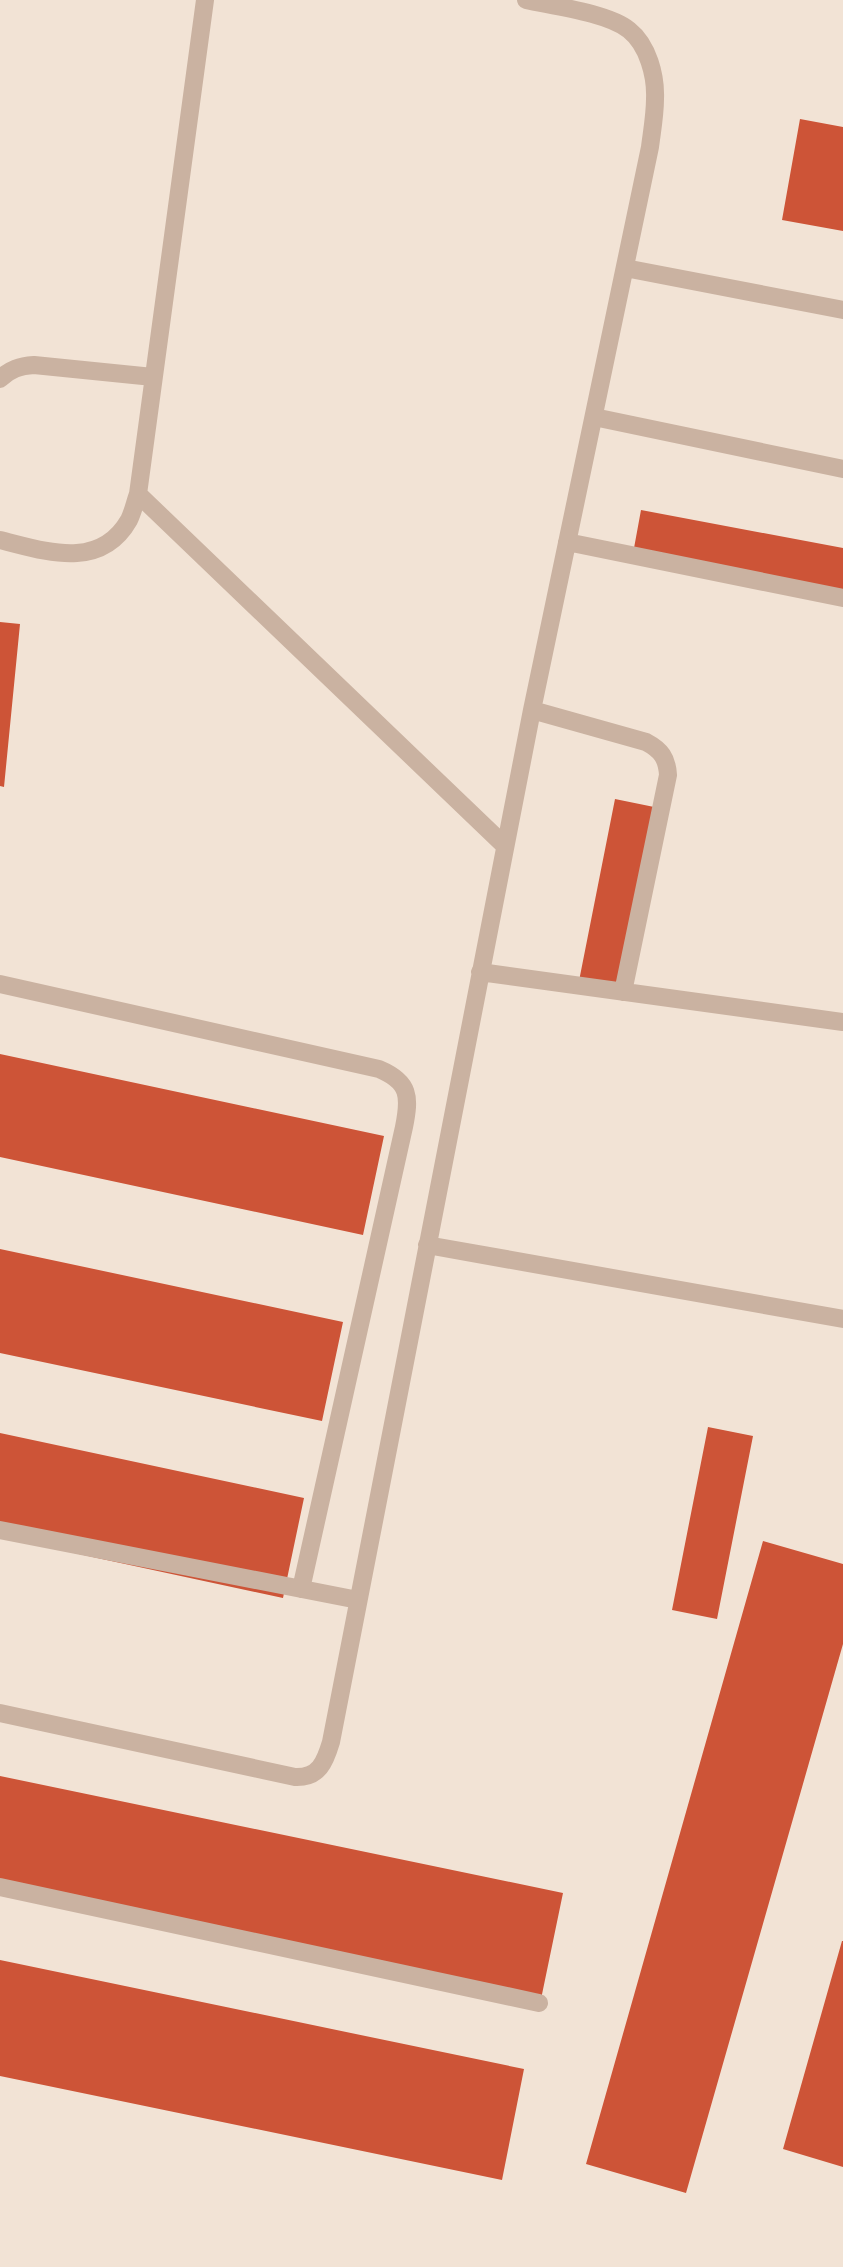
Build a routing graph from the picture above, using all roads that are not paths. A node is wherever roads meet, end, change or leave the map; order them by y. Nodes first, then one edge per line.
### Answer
1 (205, 0) edge
2 (526, 0) edge
3 (625, 268) junction
4 (843, 310) edge
5 (153, 377) junction
6 (0, 379) edge
7 (594, 417) junction
8 (843, 469) edge
9 (138, 494) junction
10 (0, 540) edge
11 (566, 542) junction
12 (843, 598) edge
13 (532, 710) junction
14 (505, 846) junction
15 (480, 972) junction
16 (0, 984) edge
17 (623, 992) junction
18 (843, 1022) edge
19 (427, 1245) junction
20 (843, 1319) edge
21 (0, 1530) edge
22 (301, 1589) junction
23 (358, 1600) junction
24 (0, 1713) edge
25 (0, 1887) edge
26 (539, 2003) dead end

1 - 5 lane
2 - 3 lane
3 - 4 lane
3 - 7 lane
5 - 6 lane
5 - 9 lane
7 - 8 lane
7 - 11 lane
9 - 10 lane
9 - 14 lane
11 - 12 lane
11 - 13 lane
13 - 14 lane
13 - 17 lane
14 - 15 lane
15 - 17 lane
15 - 19 lane
16 - 22 lane
17 - 18 lane
19 - 20 lane
19 - 23 lane
21 - 22 lane
22 - 23 lane
23 - 24 lane
25 - 26 lane

